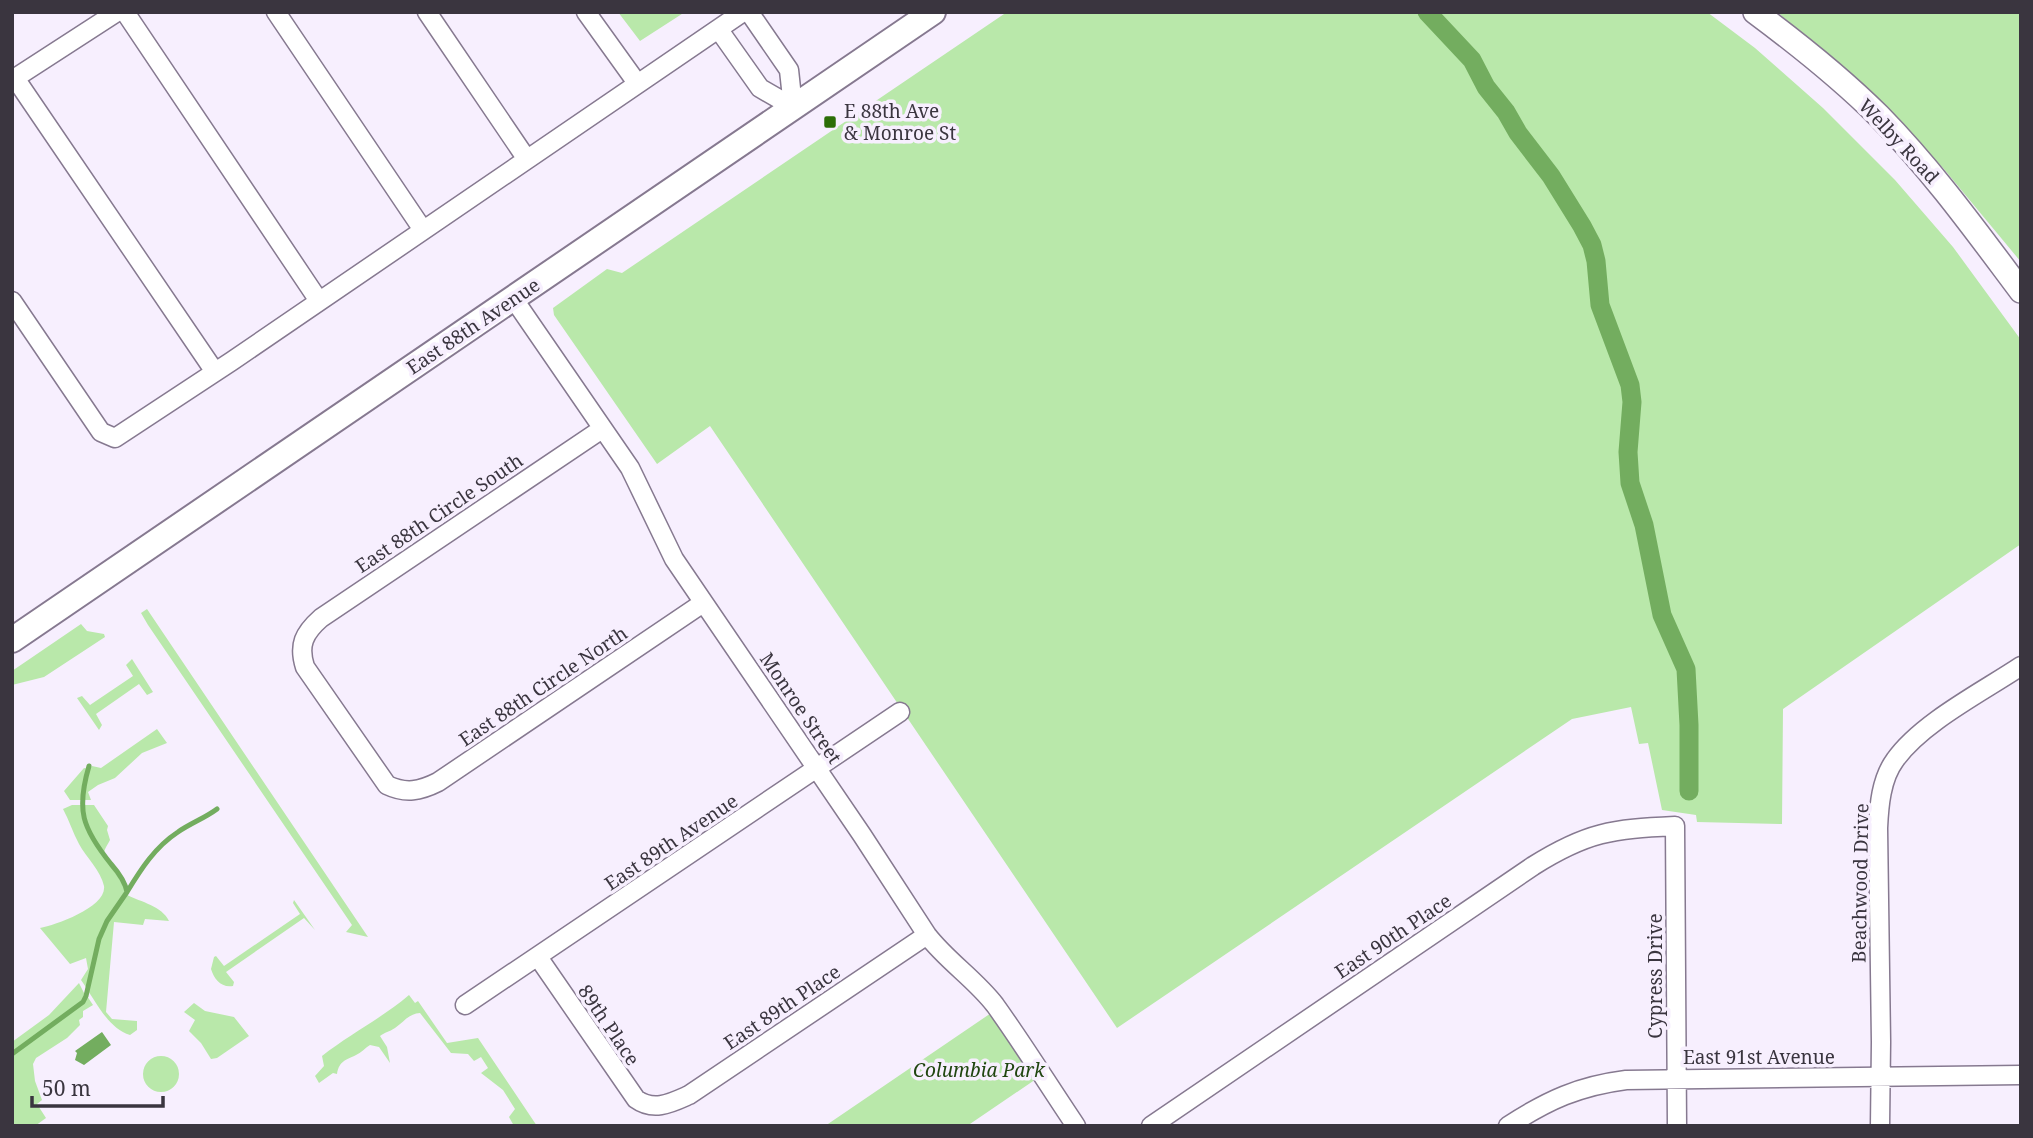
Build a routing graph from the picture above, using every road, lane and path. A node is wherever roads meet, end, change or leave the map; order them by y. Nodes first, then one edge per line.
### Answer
1 (117, 12) edge
2 (125, 12) edge
3 (276, 12) edge
4 (427, 12) edge
5 (586, 12) edge
6 (743, 12) edge
7 (749, 12) edge
8 (933, 12) edge
9 (1755, 12) edge
10 (719, 30) junction
11 (14, 79) edge
12 (637, 83) junction
13 (793, 107) junction
14 (526, 158) junction
15 (423, 230) junction
16 (2021, 292) edge
17 (513, 298) junction
18 (319, 301) junction
19 (12, 302) edge
20 (215, 372) junction
21 (602, 429) junction
22 (703, 603) junction
23 (12, 639) edge
24 (2021, 666) edge
25 (900, 712) dead end
26 (817, 768) junction
27 (402, 790) joint
28 (1675, 826) joint
29 (928, 935) junction
30 (538, 957) junction
31 (466, 1005) dead end
32 (2021, 1075) edge
33 (1676, 1077) junction
34 (1880, 1078) junction
35 (655, 1107) joint
36 (1076, 1126) edge
37 (1151, 1126) edge
38 (1508, 1126) edge
39 (1677, 1126) edge
40 (1880, 1126) edge

1 - 11 street
2 - 18 street
3 - 15 street
4 - 14 street
5 - 12 street
6 - 10 street
7 - 13 street
8 - 13 main road, East 88th Avenue
9 - 16 street, Welby Road
10 - 12 street
10 - 13 street
11 - 20 street
12 - 14 street
13 - 17 main road, East 88th Avenue
14 - 15 street
15 - 18 street
17 - 21 street, Monroe Street
17 - 23 main road, East 88th Avenue
18 - 20 street
19 - 20 street
21 - 22 street, Monroe Street
21 - 27 street, East 88th Circle South
22 - 26 street, Monroe Street
22 - 27 street, East 88th Circle North
24 - 34 street, Beachwood Drive
25 - 26 street, East 89th Avenue
26 - 29 street, Monroe Street
26 - 30 street, East 89th Avenue
28 - 33 street, Cypress Drive
28 - 37 street, East 90th Place
29 - 35 street, East 89th Place
29 - 36 street, Monroe Street
30 - 31 street, East 89th Avenue
30 - 35 street, 89th Place
32 - 34 street, East 91st Avenue
33 - 34 street, East 91st Avenue
33 - 38 street, East 91st Avenue
33 - 39 street, Cypress Drive
34 - 40 street, Beachwood Drive

